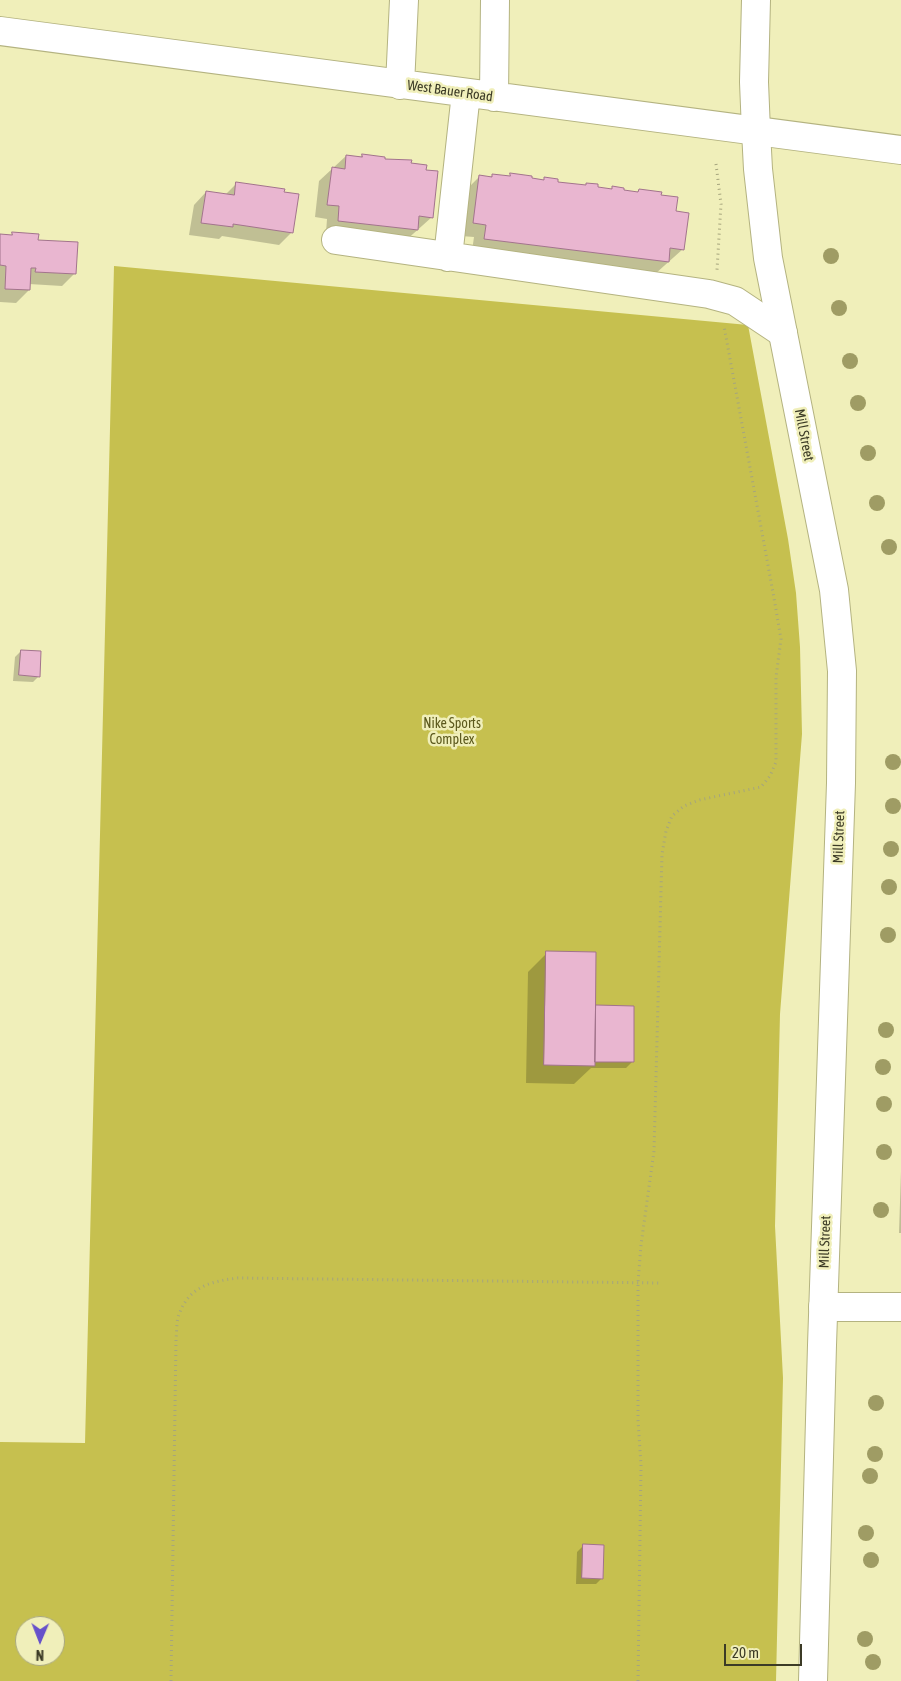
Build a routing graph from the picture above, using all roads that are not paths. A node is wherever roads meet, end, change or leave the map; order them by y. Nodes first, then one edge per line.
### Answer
1 (404, 0) edge
2 (495, 0) edge
3 (756, 0) edge
4 (0, 31) edge
5 (400, 85) junction
6 (466, 93) junction
7 (494, 97) junction
8 (756, 131) junction
9 (901, 150) edge
10 (336, 240) dead end
11 (448, 257) junction
12 (783, 333) junction
13 (823, 1307) junction
14 (901, 1307) edge
15 (813, 1681) edge

1 - 5 main road
2 - 7 main road
3 - 8 main road, Mill Street
4 - 5 main road, West Bauer Road
5 - 6 main road, West Bauer Road
6 - 7 main road, West Bauer Road
6 - 11 main road
7 - 8 main road, West Bauer Road
8 - 9 main road, West Bauer Road
8 - 12 main road, Mill Street
10 - 11 main road
11 - 12 main road
12 - 13 main road, Mill Street
13 - 14 main road
13 - 15 main road, Mill Street

